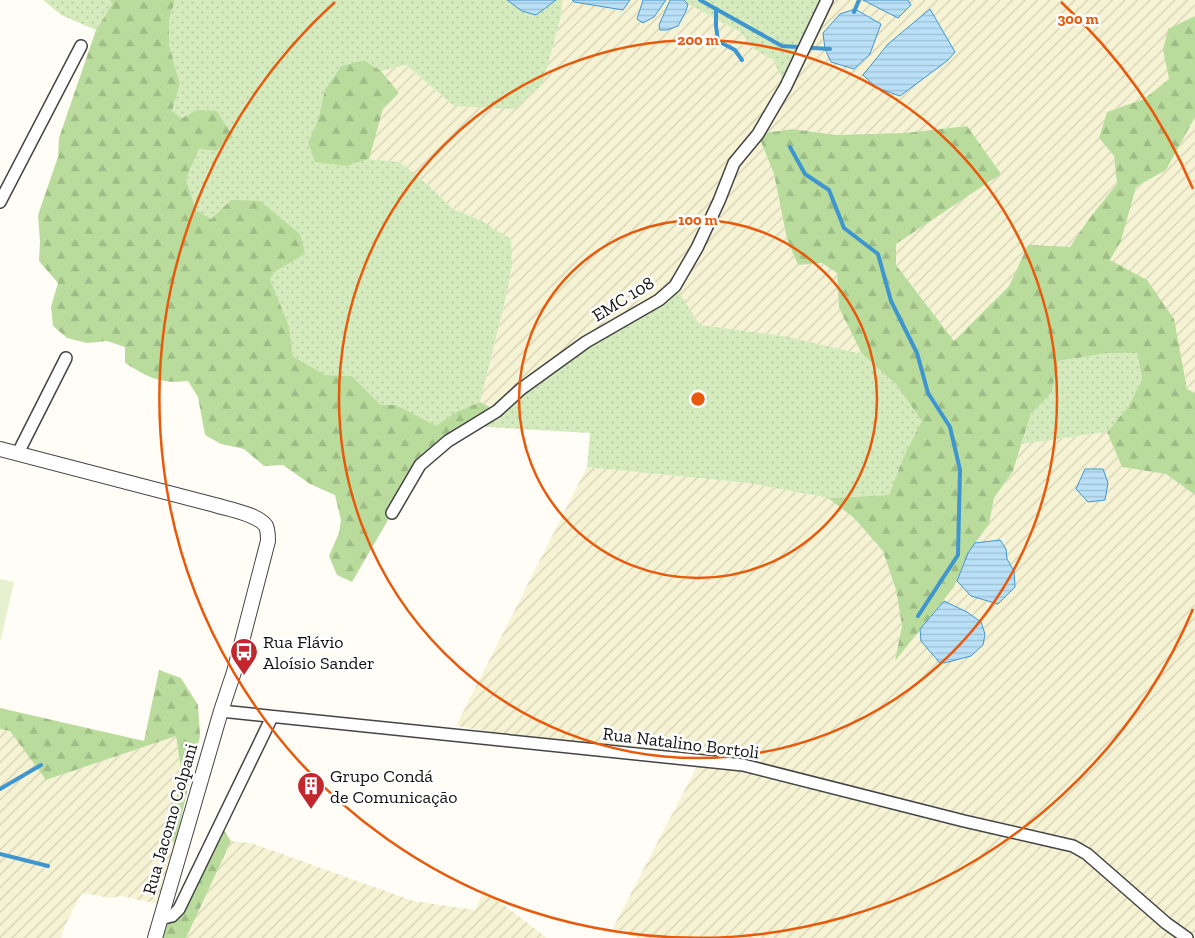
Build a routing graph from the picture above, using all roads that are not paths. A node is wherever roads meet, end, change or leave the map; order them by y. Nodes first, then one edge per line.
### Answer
1 (826, 0) edge
2 (81, 46) dead end
3 (0, 202) edge
4 (66, 358) dead end
5 (0, 449) edge
6 (18, 453) junction
7 (392, 513) dead end
8 (221, 710) junction
9 (272, 717) junction
10 (161, 914) junction
11 (155, 938) edge
12 (1187, 938) edge

1 - 7 street, EMC 108
2 - 3 street
4 - 6 street
5 - 6 street
6 - 8 street
8 - 9 street, Rua Natalino Bortoli
8 - 10 street, Rua Jacomo Colpani
9 - 10 street
9 - 12 street, Rua Natalino Bortoli
10 - 11 street, Rua Jacomo Colpani

